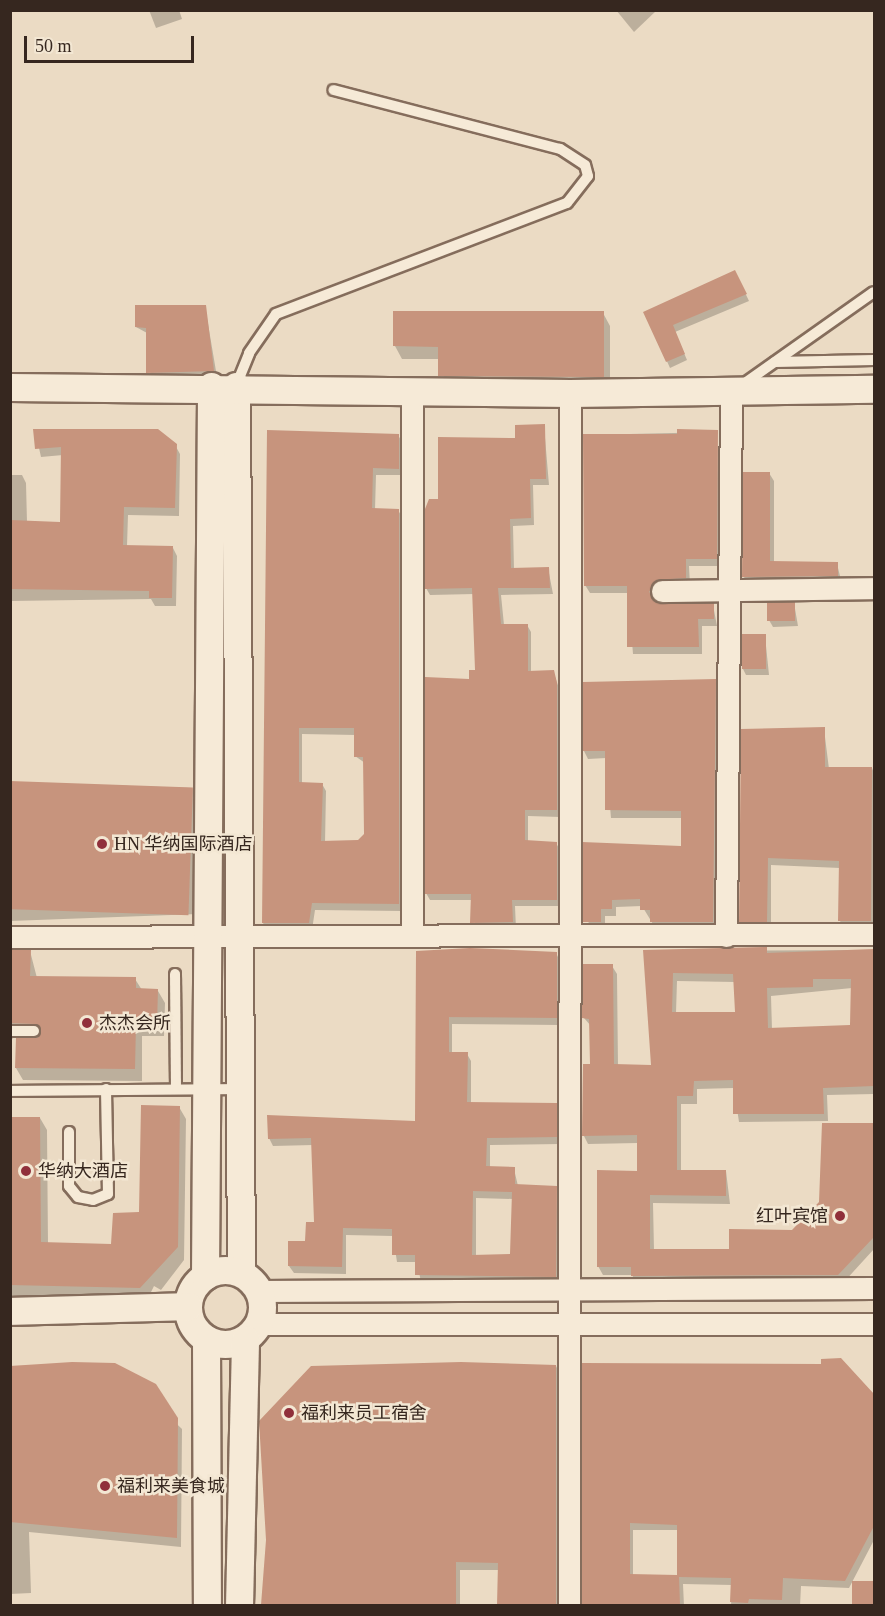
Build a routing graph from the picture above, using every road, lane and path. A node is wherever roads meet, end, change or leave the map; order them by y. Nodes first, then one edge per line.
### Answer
1 (334, 90) dead end
2 (874, 292) edge
3 (874, 360) edge
4 (775, 362) junction
5 (224, 386) junction
6 (10, 387) edge
7 (412, 389) junction
8 (874, 389) edge
9 (570, 393) junction
10 (731, 393) junction
11 (874, 588) edge
12 (729, 590) junction
13 (662, 591) dead end
14 (239, 934) junction
15 (874, 934) edge
16 (412, 935) junction
17 (573, 935) junction
18 (726, 936) junction
19 (10, 937) edge
20 (205, 937) junction
21 (175, 974) dead end
22 (10, 1031) edge
23 (33, 1031) dead end
24 (176, 1088) junction
25 (206, 1088) junction
26 (106, 1089) junction
27 (241, 1089) junction
28 (10, 1090) edge
29 (69, 1132) dead end
30 (205, 1276) junction
31 (250, 1282) junction
32 (874, 1288) edge
33 (567, 1289) junction
34 (449, 1290) junction
35 (188, 1306) junction
36 (10, 1311) edge
37 (451, 1323) junction
38 (567, 1323) junction
39 (874, 1324) edge
40 (252, 1331) junction
41 (206, 1339) junction
42 (241, 1512) junction
43 (207, 1514) junction
44 (207, 1605) edge
45 (239, 1605) edge
46 (568, 1605) edge

1 - 5 lane
2 - 4 lane
3 - 4 lane
4 - 10 lane
5 - 6 street
5 - 7 street
5 - 14 street
5 - 20 street
7 - 9 street
7 - 16 street
8 - 10 street
9 - 10 street
9 - 17 street
10 - 12 street
11 - 12 street
12 - 13 street
12 - 18 street
14 - 16 street
14 - 20 street
14 - 27 street
15 - 18 street
16 - 17 street
17 - 18 street
17 - 33 street
19 - 20 street
20 - 25 street
21 - 24 lane
22 - 23 lane
24 - 25 lane
24 - 26 lane
25 - 27 lane
25 - 30 street
26 - 28 lane
26 - 29 lane
27 - 31 street
30 - 31 street
30 - 35 street
31 - 34 street
31 - 40 street
32 - 33 street
33 - 34 street
33 - 38 street
34 - 37 street
35 - 36 street
35 - 41 street
37 - 38 street
37 - 40 street
38 - 39 street
38 - 46 street
40 - 41 street
40 - 42 street
41 - 43 street
42 - 43 street
42 - 45 street
43 - 44 street

